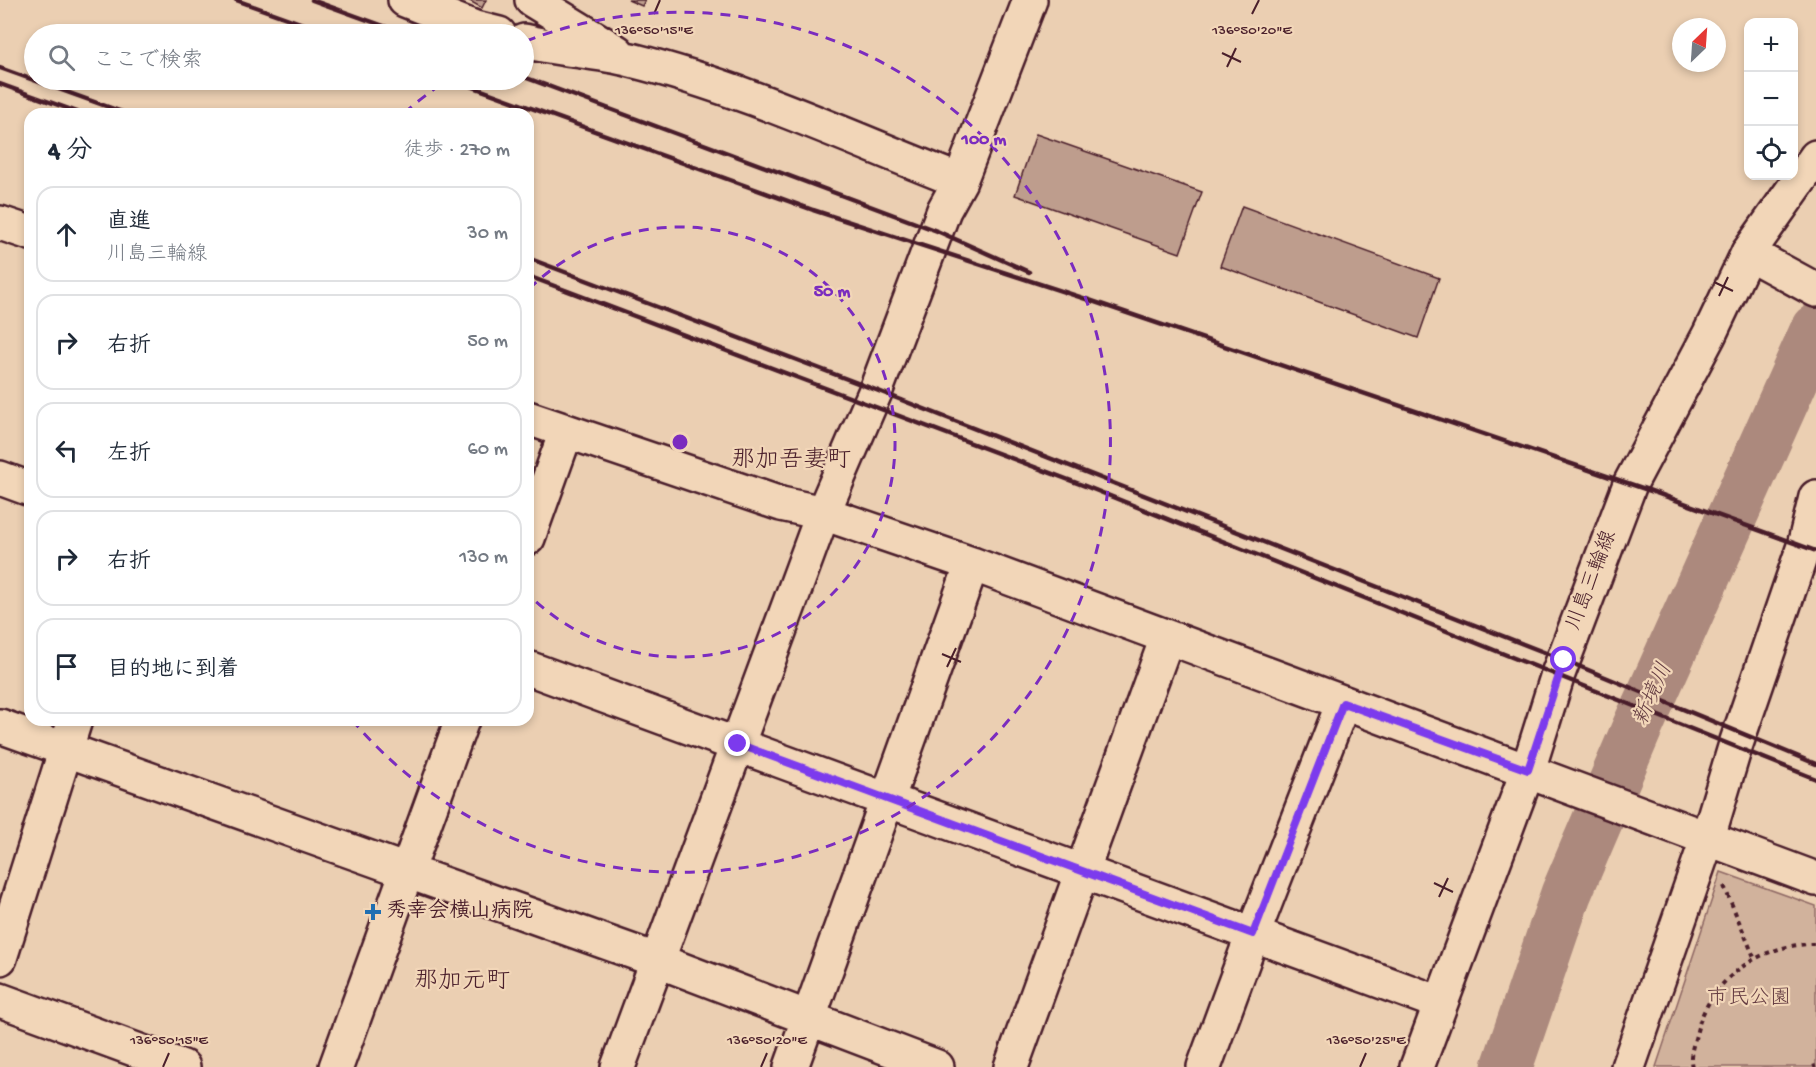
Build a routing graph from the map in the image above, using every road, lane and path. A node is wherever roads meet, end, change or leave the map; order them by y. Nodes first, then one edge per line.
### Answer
1 (405, 0) edge
2 (532, 0) edge
3 (1030, 0) edge
4 (465, 24) edge
5 (534, 44) edge
6 (629, 59) junction
7 (1816, 157) edge
8 (960, 181) junction
9 (0, 223) edge
10 (24, 231) edge
11 (1748, 253) junction
12 (1816, 290) edge
13 (534, 420) edge
14 (566, 432) junction
15 (0, 478) edge
16 (24, 487) edge
17 (1815, 501) edge
18 (823, 513) junction
19 (534, 521) edge
20 (972, 564) junction
21 (1167, 638) junction
22 (534, 670) edge
23 (1343, 703) junction
24 (0, 726) edge
25 (460, 726) edge
26 (70, 735) edge
27 (738, 744) junction
28 (1537, 773) junction
29 (888, 799) junction
30 (1696, 835) junction
31 (407, 871) junction
32 (1081, 871) junction
33 (1816, 879) edge
34 (1253, 934) junction
35 (1816, 944) edge
36 (1754, 957) junction
37 (0, 958) edge
38 (656, 960) junction
39 (0, 1000) edge
40 (1440, 1003) junction
41 (809, 1018) junction
42 (183, 1067) edge
43 (336, 1067) edge
44 (618, 1067) edge
45 (791, 1067) edge
46 (937, 1067) edge
47 (1011, 1067) edge
48 (1204, 1067) edge
49 (1417, 1067) edge
50 (1628, 1067) edge
51 (1692, 1067) edge

1 - 4 street
2 - 6 street
3 - 8 street
5 - 6 street
6 - 8 street
7 - 11 street, 川島三輪線
8 - 18 street
9 - 10 street
11 - 12 street
11 - 28 street, 川島三輪線
13 - 14 street
14 - 18 street
14 - 19 street
15 - 16 street
17 - 30 street
18 - 20 street
18 - 27 street
20 - 21 street
20 - 29 street
21 - 23 street
21 - 32 street
22 - 27 street
23 - 28 street
23 - 34 street
24 - 26 street
25 - 31 street
26 - 31 street
26 - 37 street
27 - 29 street
27 - 38 street
28 - 30 street
28 - 40 street, 川島三輪線
29 - 32 street
29 - 41 street
30 - 33 street
30 - 36 path
30 - 50 street
31 - 38 street
31 - 43 street
32 - 34 street
32 - 47 street
34 - 40 street
34 - 48 street
35 - 36 path
36 - 51 path
38 - 41 street
38 - 44 street
39 - 42 street
40 - 49 street, 川島三輪線
41 - 45 street
41 - 46 street

